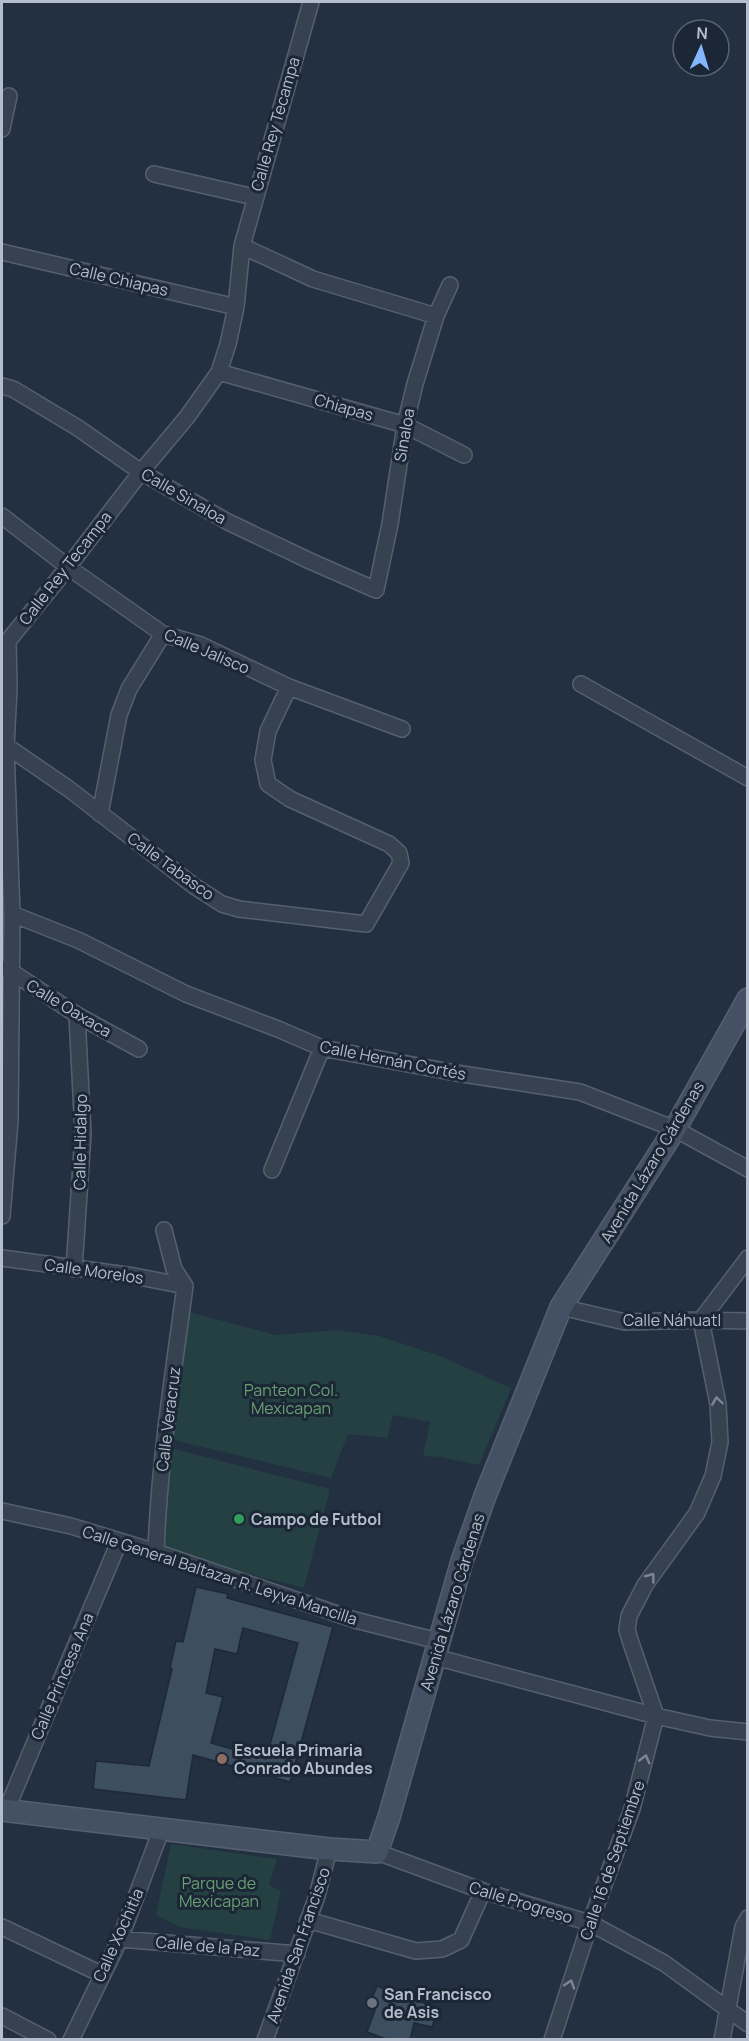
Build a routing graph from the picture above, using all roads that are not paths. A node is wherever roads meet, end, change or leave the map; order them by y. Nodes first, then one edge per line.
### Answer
1 (311, 2) edge
2 (9, 96) dead end
3 (2, 129) edge
4 (154, 174) dead end
5 (254, 197) junction
6 (242, 246) junction
7 (2, 252) edge
8 (450, 285) dead end
9 (236, 307) junction
10 (436, 316) junction
11 (219, 372) junction
12 (2, 386) edge
13 (405, 425) junction
14 (464, 455) dead end
15 (141, 472) junction
16 (2, 516) edge
17 (68, 567) junction
18 (376, 590) joint
19 (163, 634) junction
20 (580, 684) dead end
21 (289, 687) junction
22 (402, 729) dead end
23 (4, 745) edge
24 (747, 778) edge
25 (100, 814) junction
26 (12, 914) junction
27 (6, 968) edge
28 (747, 999) edge
29 (77, 1015) junction
30 (139, 1048) dead end
31 (322, 1048) junction
32 (675, 1129) junction
33 (4, 1160) edge
34 (747, 1169) edge
35 (272, 1170) dead end
36 (2, 1216) edge
37 (164, 1230) dead end
38 (2, 1258) edge
39 (747, 1258) edge
40 (74, 1269) junction
41 (185, 1286) junction
42 (561, 1307) junction
43 (700, 1320) junction
44 (747, 1322) edge
45 (2, 1511) edge
46 (119, 1542) junction
47 (156, 1552) junction
48 (436, 1649) junction
49 (656, 1716) junction
50 (747, 1732) edge
51 (4, 1810) edge
52 (162, 1828) junction
53 (329, 1850) junction
54 (377, 1852) junction
55 (483, 1891) junction
56 (747, 1918) edge
57 (308, 1920) junction
58 (590, 1923) junction
59 (2, 1927) edge
60 (120, 1939) junction
61 (297, 1954) junction
62 (101, 1974) junction
63 (726, 2010) junction
64 (2, 2016) edge
65 (747, 2024) edge
66 (48, 2040) edge
67 (71, 2040) edge
68 (265, 2040) edge
69 (552, 2040) edge
70 (722, 2040) edge

1 - 5 street, Calle Rey Tecampa
2 - 3 street
4 - 5 street
5 - 6 street, Calle Rey Tecampa
6 - 9 street, Calle Rey Tecampa
6 - 10 street
7 - 9 street, Calle Chiapas
8 - 10 street, Sinaloa
9 - 11 street, Calle Rey Tecampa
10 - 13 street, Sinaloa
11 - 13 street, Chiapas
11 - 15 street, Calle Rey Tecampa
12 - 15 street, Calle Sinaloa
13 - 14 street, Chiapas
13 - 18 street, Sinaloa
15 - 17 street, Calle Rey Tecampa
15 - 18 street, Calle Sinaloa
16 - 17 street, Calle Jalisco
17 - 19 street, Calle Jalisco
17 - 23 street, Calle Rey Tecampa
19 - 21 street, Calle Jalisco
19 - 25 street
20 - 24 street
21 - 22 street, Calle Jalisco
21 - 25 street, Calle Tabasco
23 - 25 street, Calle Tabasco
23 - 26 street, Calle Rey Tecampa
26 - 27 street, Calle Rey Tecampa
26 - 31 street, Calle Hernán Cortés
27 - 29 street, Calle Oaxaca
27 - 33 street, Calle Rey Tecampa
28 - 32 main road, Avenida Lázaro Cárdenas
29 - 30 street, Calle Oaxaca
29 - 40 street, Calle Hidalgo
31 - 32 street, Calle Hernán Cortés
31 - 35 street
32 - 34 street, Calle Hernán Cortés
32 - 42 main road, Avenida Lázaro Cárdenas
33 - 36 street, Calle Rey Tecampa
37 - 41 street
38 - 40 street, Calle Morelos
39 - 43 street
40 - 41 street, Calle Morelos
41 - 47 street, Calle Veracruz
42 - 43 street, Calle Náhuatl
42 - 48 main road, Avenida Lázaro Cárdenas
43 - 44 street, Calle Náhuatl
49 -> 43 street
45 - 46 street, Calle General Baltazar R. Leyva Mancilla
46 - 47 street, Calle General Baltazar R. Leyva Mancilla
46 - 51 street, Calle Princesa Ana
47 - 48 street, Calle General Baltazar R. Leyva Mancilla
48 - 49 street, Calle General Baltazar R. Leyva Mancilla
48 - 54 main road, Avenida Lázaro Cárdenas
49 - 50 street, Calle General Baltazar R. Leyva Mancilla
58 -> 49 street, Calle 16 de Septiembre
51 - 52 main road
52 - 53 main road
52 - 60 street, Calle Xochitla
53 - 54 main road
53 - 57 street, Avenida San Francisco
54 - 55 street, Calle Progreso
55 - 57 street
55 - 58 street, Calle Progreso
56 - 63 street
57 - 61 street, Avenida San Francisco
58 - 63 street, Calle Progreso
69 -> 58 street, Calle 16 de Septiembre
59 - 62 street
60 - 61 street, Calle de la Paz
60 - 62 street, Calle Xochitla
61 - 68 street, Avenida San Francisco
62 - 67 street, Calle Xochitla
63 - 65 street, Calle Progreso
63 - 70 street
64 - 66 street

